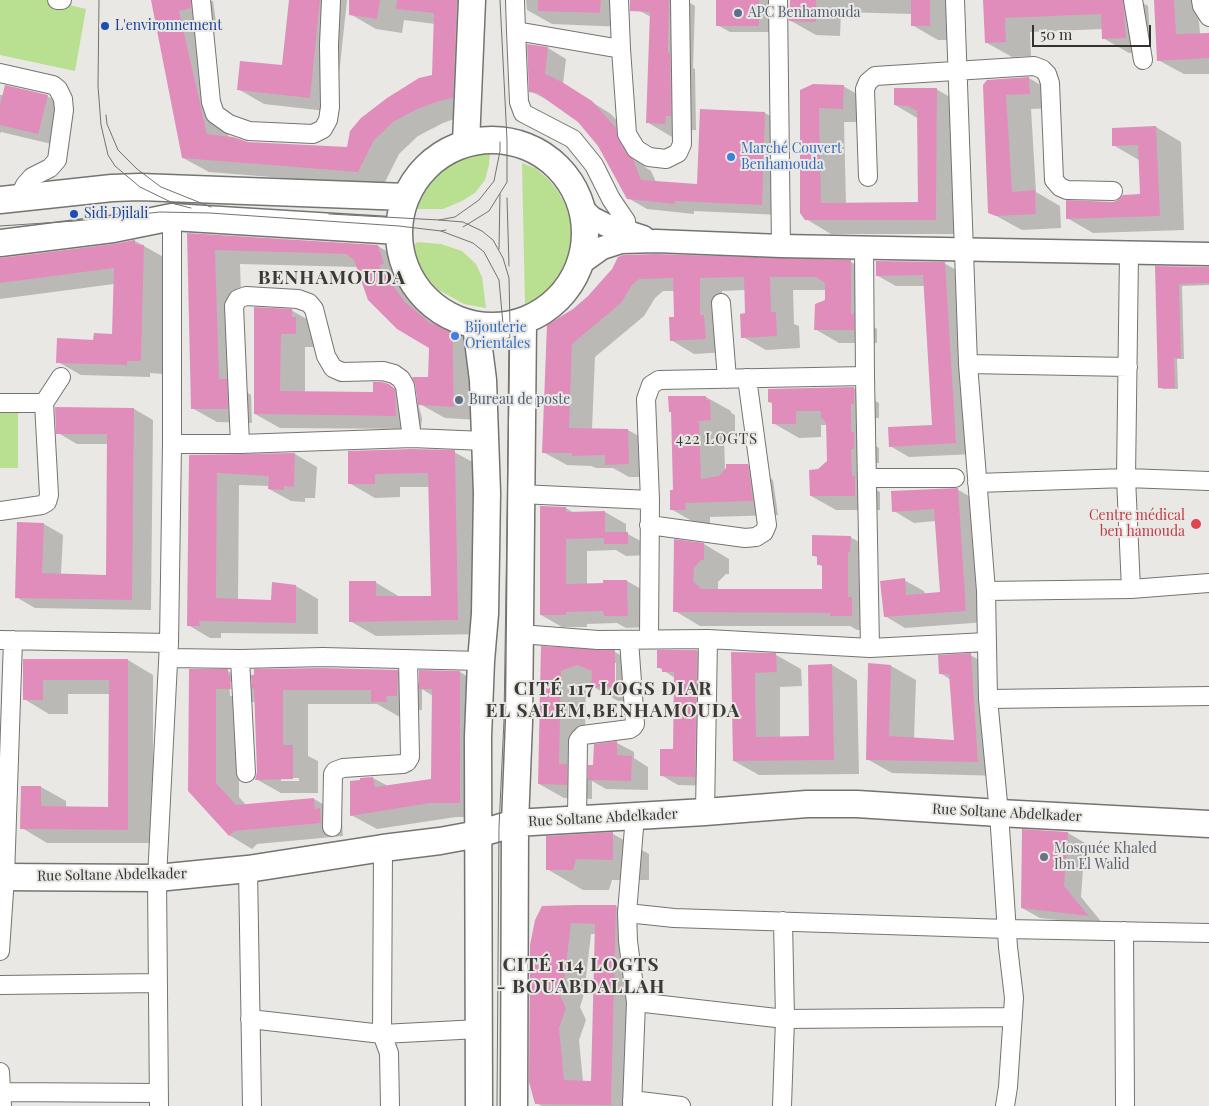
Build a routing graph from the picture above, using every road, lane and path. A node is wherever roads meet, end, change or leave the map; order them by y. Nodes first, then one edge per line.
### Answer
1 (57, 0) edge
2 (62, 0) edge
3 (201, 0) edge
4 (332, 0) edge
5 (472, 0) edge
6 (515, 0) edge
7 (619, 0) edge
8 (680, 0) edge
9 (778, 0) edge
10 (955, 0) edge
11 (1133, 0) edge
12 (1202, 0) edge
13 (1209, 17) edge
14 (516, 32) junction
15 (621, 49) junction
16 (1143, 60) dead end
17 (956, 70) junction
18 (0, 73) edge
19 (466, 142) junction
20 (868, 178) dead end
21 (1113, 191) dead end
22 (406, 197) junction
23 (9, 199) edge
24 (583, 209) junction
25 (172, 218) junction
26 (399, 231) junction
27 (627, 232) junction
28 (656, 241) junction
29 (0, 243) edge
30 (780, 246) junction
31 (864, 247) junction
32 (965, 251) junction
33 (1129, 253) junction
34 (1209, 254) edge
35 (582, 262) junction
36 (721, 303) dead end
37 (523, 322) junction
38 (476, 325) junction
39 (968, 364) junction
40 (1128, 367) junction
41 (865, 376) junction
42 (62, 377) dead end
43 (748, 378) junction
44 (727, 379) junction
45 (0, 403) edge
46 (44, 403) junction
47 (412, 438) junction
48 (485, 440) junction
49 (172, 444) junction
50 (240, 444) junction
51 (867, 478) junction
52 (955, 478) dead end
53 (1126, 478) junction
54 (1209, 481) edge
55 (977, 483) junction
56 (520, 494) junction
57 (650, 500) junction
58 (0, 511) edge
59 (650, 526) junction
60 (1209, 583) edge
61 (1131, 589) junction
62 (986, 591) junction
63 (520, 634) junction
64 (649, 639) junction
65 (708, 639) junction
66 (7, 640) edge
67 (629, 640) junction
68 (987, 642) junction
69 (870, 648) junction
70 (169, 650) junction
71 (408, 658) junction
72 (240, 659) junction
73 (481, 661) junction
74 (1209, 696) edge
75 (988, 699) junction
76 (246, 773) dead end
77 (706, 812) junction
78 (999, 813) junction
79 (635, 816) junction
80 (577, 819) junction
81 (515, 822) junction
82 (1209, 824) edge
83 (332, 827) dead end
84 (478, 834) junction
85 (382, 848) junction
86 (248, 869) junction
87 (2, 877) edge
88 (157, 878) junction
89 (627, 914) junction
90 (783, 921) junction
91 (1007, 929) junction
92 (1124, 931) junction
93 (1209, 933) edge
94 (0, 951) edge
95 (158, 983) junction
96 (0, 986) edge
97 (636, 1002) junction
98 (1013, 1017) junction
99 (250, 1019) junction
100 (785, 1019) junction
101 (480, 1029) junction
102 (382, 1034) junction
103 (0, 1072) edge
104 (0, 1092) edge
105 (159, 1100) edge
106 (632, 1103) edge
107 (2, 1106) edge
108 (252, 1106) edge
109 (390, 1106) edge
110 (479, 1106) edge
111 (514, 1106) edge
112 (681, 1106) edge
113 (782, 1106) edge
114 (1005, 1106) edge
115 (1125, 1106) edge

1 - 2 street
3 - 4 street
5 - 19 main road
6 - 14 street
7 - 15 street
8 - 15 street
9 - 30 street
10 - 17 street
11 - 16 street
12 - 13 street
14 - 15 street
14 - 27 street
17 - 20 street
17 - 21 street
17 - 32 street
18 - 23 street
19 - 22 main road
19 - 24 main road
22 - 23 main road
22 - 26 main road
24 - 27 street
24 - 35 main road
25 - 26 main road
25 - 29 main road
25 - 49 street
26 - 38 main road
27 - 28 street
28 - 30 street
28 - 35 street
30 - 31 street
31 - 32 street
31 - 41 street
32 - 33 street
32 - 39 street
33 - 34 street
33 - 40 street
35 - 37 main road
36 - 44 street
37 - 38 main road
37 - 56 main road
38 - 48 main road
39 - 40 street
39 - 55 street
40 - 53 street
41 - 43 street
41 - 51 street
42 - 46 street
43 - 44 street
43 - 59 street
44 - 57 street
45 - 46 street
46 - 58 street
47 - 48 street
47 - 50 street
47 - 50 street
48 - 73 main road
49 - 50 street
49 - 70 street
51 - 52 street
51 - 69 street
53 - 54 street
53 - 55 street
53 - 61 street
55 - 62 street
56 - 57 street
56 - 63 main road
57 - 59 street
59 - 64 street
60 - 61 street
61 - 62 street
62 - 68 street
63 - 67 street
63 - 81 main road
64 - 65 street
64 - 67 street
65 - 69 street
65 - 77 street
66 - 70 street
66 - 87 street
67 - 80 street
68 - 69 street
68 - 75 street
70 - 72 street
70 - 88 street
71 - 72 street
71 - 73 street
71 - 83 street
72 - 76 street
73 - 84 main road
74 - 75 street
75 - 78 street
77 - 78 main road, Rue Soltane Abdelkader
77 - 79 main road, Rue Soltane Abdelkader
78 - 82 main road, Rue Soltane Abdelkader
78 - 91 street
79 - 80 main road, Rue Soltane Abdelkader
79 - 89 street
80 - 81 main road, Rue Soltane Abdelkader
81 - 84 main road, Rue Soltane Abdelkader
81 - 111 main road
84 - 85 main road, Rue Soltane Abdelkader
84 - 101 main road
85 - 86 main road, Rue Soltane Abdelkader
85 - 102 street
86 - 88 main road, Rue Soltane Abdelkader
86 - 99 street
87 - 88 main road, Rue Soltane Abdelkader
87 - 94 street
88 - 95 street
89 - 90 street
89 - 97 street
90 - 91 street
90 - 100 street
91 - 92 street
91 - 98 street
92 - 93 street
92 - 115 street
95 - 96 street
95 - 105 street
97 - 100 street
97 - 106 street
98 - 100 street
98 - 114 street
99 - 102 street
99 - 108 street
100 - 113 street
101 - 102 street
101 - 110 main road
102 - 109 street
103 - 104 street
104 - 105 street
104 - 107 street
106 - 112 street

